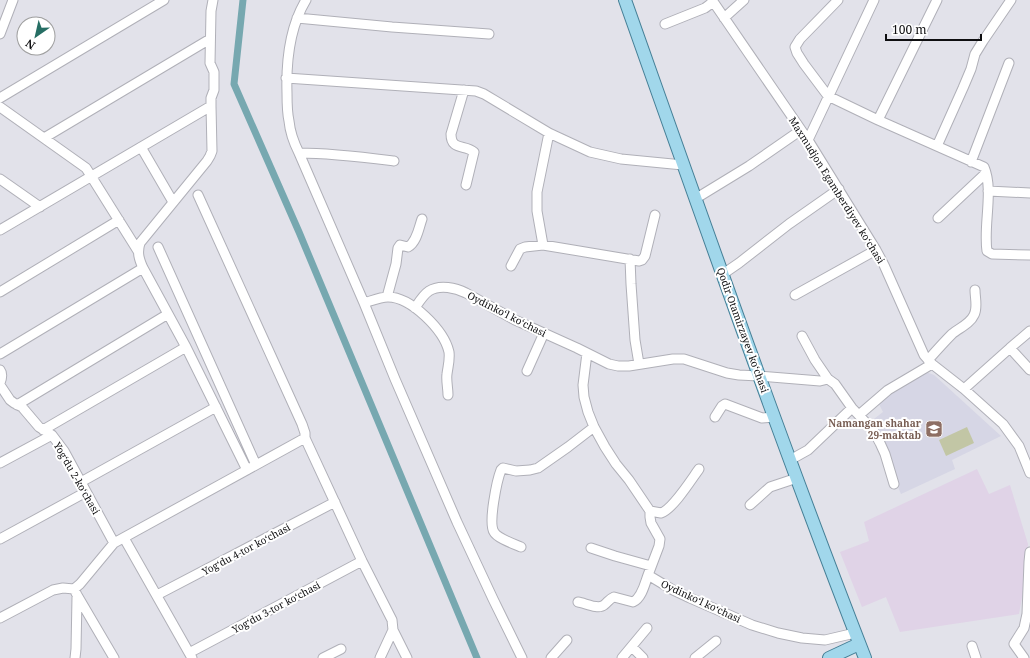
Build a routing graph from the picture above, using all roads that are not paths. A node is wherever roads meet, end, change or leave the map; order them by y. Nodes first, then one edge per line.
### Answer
1 (6, 0) edge
2 (13, 0) edge
3 (164, 0) edge
4 (213, 0) edge
5 (306, 0) edge
6 (624, 0) edge
7 (744, 0) edge
8 (838, 0) edge
9 (874, 0) edge
10 (936, 0) edge
11 (1011, 0) edge
12 (713, 1) edge
13 (297, 18) junction
14 (724, 18) junction
15 (665, 24) dead end
16 (4, 25) junction
17 (0, 34) edge
18 (489, 34) dead end
19 (210, 39) junction
20 (1009, 63) dead end
21 (286, 78) junction
22 (464, 90) junction
23 (828, 96) junction
24 (0, 98) edge
25 (211, 106) junction
26 (0, 107) edge
27 (878, 120) junction
28 (801, 130) junction
29 (550, 133) junction
30 (44, 138) junction
31 (808, 140) junction
32 (937, 146) junction
33 (141, 147) junction
34 (299, 153) junction
35 (394, 161) dead end
36 (971, 162) junction
37 (683, 165) junction
38 (986, 174) junction
39 (92, 176) junction
40 (0, 179) edge
41 (466, 185) dead end
42 (839, 189) junction
43 (988, 191) junction
44 (1030, 193) edge
45 (198, 194) dead end
46 (695, 199) junction
47 (173, 202) junction
48 (40, 207) junction
49 (655, 215) dead end
50 (938, 218) dead end
51 (422, 219) dead end
52 (119, 220) junction
53 (0, 230) edge
54 (543, 245) junction
55 (158, 247) dead end
56 (876, 250) junction
57 (138, 251) junction
58 (1030, 255) edge
59 (630, 259) junction
60 (511, 266) dead end
61 (143, 268) junction
62 (723, 274) junction
63 (975, 290) dead end
64 (0, 292) edge
65 (795, 295) dead end
66 (387, 297) junction
67 (364, 303) junction
68 (415, 308) junction
69 (168, 314) junction
70 (1030, 331) edge
71 (544, 332) junction
72 (802, 336) dead end
73 (186, 347) junction
74 (1010, 348) junction
75 (587, 353) junction
76 (0, 354) edge
77 (930, 362) junction
78 (639, 364) junction
79 (0, 370) edge
80 (1030, 370) edge
81 (527, 371) dead end
82 (759, 376) junction
83 (828, 379) junction
84 (0, 384) edge
85 (964, 389) junction
86 (448, 395) dead end
87 (17, 405) junction
88 (216, 407) junction
89 (855, 412) junction
90 (715, 417) dead end
91 (774, 417) junction
92 (594, 426) junction
93 (43, 430) junction
94 (52, 435) junction
95 (305, 438) junction
96 (790, 460) junction
97 (1028, 462) edge
98 (0, 463) edge
99 (256, 464) junction
100 (699, 469) dead end
101 (247, 470) junction
102 (1030, 473) edge
103 (797, 478) junction
104 (81, 482) junction
105 (894, 484) dead end
106 (86, 492) junction
107 (335, 502) junction
108 (750, 505) dead end
109 (650, 511) junction
110 (124, 538) junction
111 (0, 539) edge
112 (114, 543) junction
113 (521, 547) dead end
114 (592, 548) dead end
115 (1030, 552) edge
116 (362, 561) junction
117 (650, 570) junction
118 (75, 592) junction
119 (157, 595) junction
120 (578, 602) dead end
121 (0, 618) edge
122 (647, 628) dead end
123 (393, 630) junction
124 (857, 639) junction
125 (567, 640) dead end
126 (716, 640) dead end
127 (972, 646) dead end
128 (632, 647) junction
129 (341, 649) dead end
130 (191, 656) edge
131 (75, 658) edge
132 (114, 658) edge
133 (323, 658) edge
134 (380, 658) edge
135 (407, 658) edge
136 (522, 658) edge
137 (551, 658) edge
138 (622, 658) edge
139 (643, 658) edge
140 (695, 658) edge
141 (829, 658) edge
142 (864, 658) edge
143 (976, 658) edge
144 (1024, 658) edge

1 - 16 street
2 - 16 street
3 - 24 street
4 - 19 street
5 - 13 street
6 - 37 main road, Qodir Otamirzayev koʻchasi
7 - 14 street
8 - 23 street
9 - 23 street
10 - 27 street
11 - 32 street
12 - 14 street, Maxmudjon Egamberdiyev koʻchasi
12 - 15 street
13 - 18 street
13 - 21 street
14 - 28 street, Maxmudjon Egamberdiyev koʻchasi
16 - 17 street
19 - 25 street
19 - 30 street
20 - 36 street
21 - 22 street
21 - 34 street
22 - 29 street
22 - 41 street
23 - 27 street
23 - 31 street
25 - 33 street
25 - 47 street
26 - 30 street
27 - 32 street
28 - 31 street, Maxmudjon Egamberdiyev koʻchasi
28 - 46 street
29 - 37 street
29 - 54 street
30 - 39 street
31 - 42 street, Maxmudjon Egamberdiyev koʻchasi
32 - 36 street
33 - 39 street
33 - 47 street
34 - 35 street
34 - 67 street
36 - 38 street
37 - 46 main road, Qodir Otamirzayev koʻchasi
38 - 43 street
38 - 50 street
39 - 48 street
39 - 52 street
40 - 48 street
42 - 56 street, Maxmudjon Egamberdiyev koʻchasi
42 - 62 street
43 - 44 street
43 - 58 street
45 - 95 street
46 - 62 main road, Qodir Otamirzayev koʻchasi
47 - 57 street
48 - 53 street
49 - 59 street
51 - 66 street
52 - 57 street
52 - 64 street
54 - 59 street
54 - 60 street
55 - 99 street
56 - 65 street
56 - 77 street, Maxmudjon Egamberdiyev koʻchasi
57 - 61 street
59 - 78 street
61 - 69 street
61 - 76 street
62 - 82 main road, Qodir Otamirzayev koʻchasi
63 - 77 street
66 - 67 street
66 - 68 street
67 - 136 street
68 - 71 street, Oydinkoʻl koʻchasi
68 - 86 street
69 - 73 street
69 - 87 street
70 - 74 street
71 - 75 street, Oydinkoʻl koʻchasi
71 - 81 street
72 - 83 street
73 - 88 street
73 - 93 street
74 - 80 street
74 - 85 street
75 - 78 street, Oydinkoʻl koʻchasi
75 - 92 street
77 - 85 street, Maxmudjon Egamberdiyev koʻchasi
77 - 89 street
78 - 82 street, Oydinkoʻl koʻchasi
79 - 84 street
82 - 83 street, Oydinkoʻl koʻchasi
82 - 91 main road, Qodir Otamirzayev koʻchasi
83 - 89 street
84 - 87 street, Yogʻdu 2-koʻchasi
85 - 97 street, Maxmudjon Egamberdiyev koʻchasi
87 - 93 street, Yogʻdu 2-koʻchasi
88 - 101 street
88 - 104 street
89 - 96 street
89 - 105 street
90 - 91 street
91 - 96 main road, Qodir Otamirzayev koʻchasi
92 - 109 street
92 - 113 street
93 - 94 street, Yogʻdu 2-koʻchasi
94 - 98 street
94 - 104 street, Yogʻdu 2-koʻchasi
95 - 99 street
95 - 107 street
96 - 103 main road, Qodir Otamirzayev koʻchasi
97 - 102 street, Maxmudjon Egamberdiyev koʻchasi
99 - 101 street
100 - 109 street
101 - 110 street
103 - 108 street
103 - 124 main road, Qodir Otamirzayev koʻchasi
104 - 106 street, Yogʻdu 2-koʻchasi
106 - 111 street
106 - 112 street, Yogʻdu 2-koʻchasi
107 - 116 street
107 - 119 street, Yogʻdu 4-tor koʻchasi
109 - 117 street
110 - 112 street
110 - 119 street
112 - 118 street
114 - 117 street, Oydinkoʻl koʻchasi
115 - 144 street
116 - 123 street
116 - 130 street, Yogʻdu 3-tor koʻchasi
117 - 120 street
117 - 124 street, Oydinkoʻl koʻchasi
118 - 121 street
118 - 131 street
118 - 132 street
119 - 130 street
122 - 128 street
123 - 134 street
123 - 135 street
124 - 141 main road
124 - 142 main road, Qodir Otamirzayev koʻchasi
125 - 137 street
126 - 140 street
127 - 143 street
128 - 138 street
128 - 139 street
129 - 133 street

